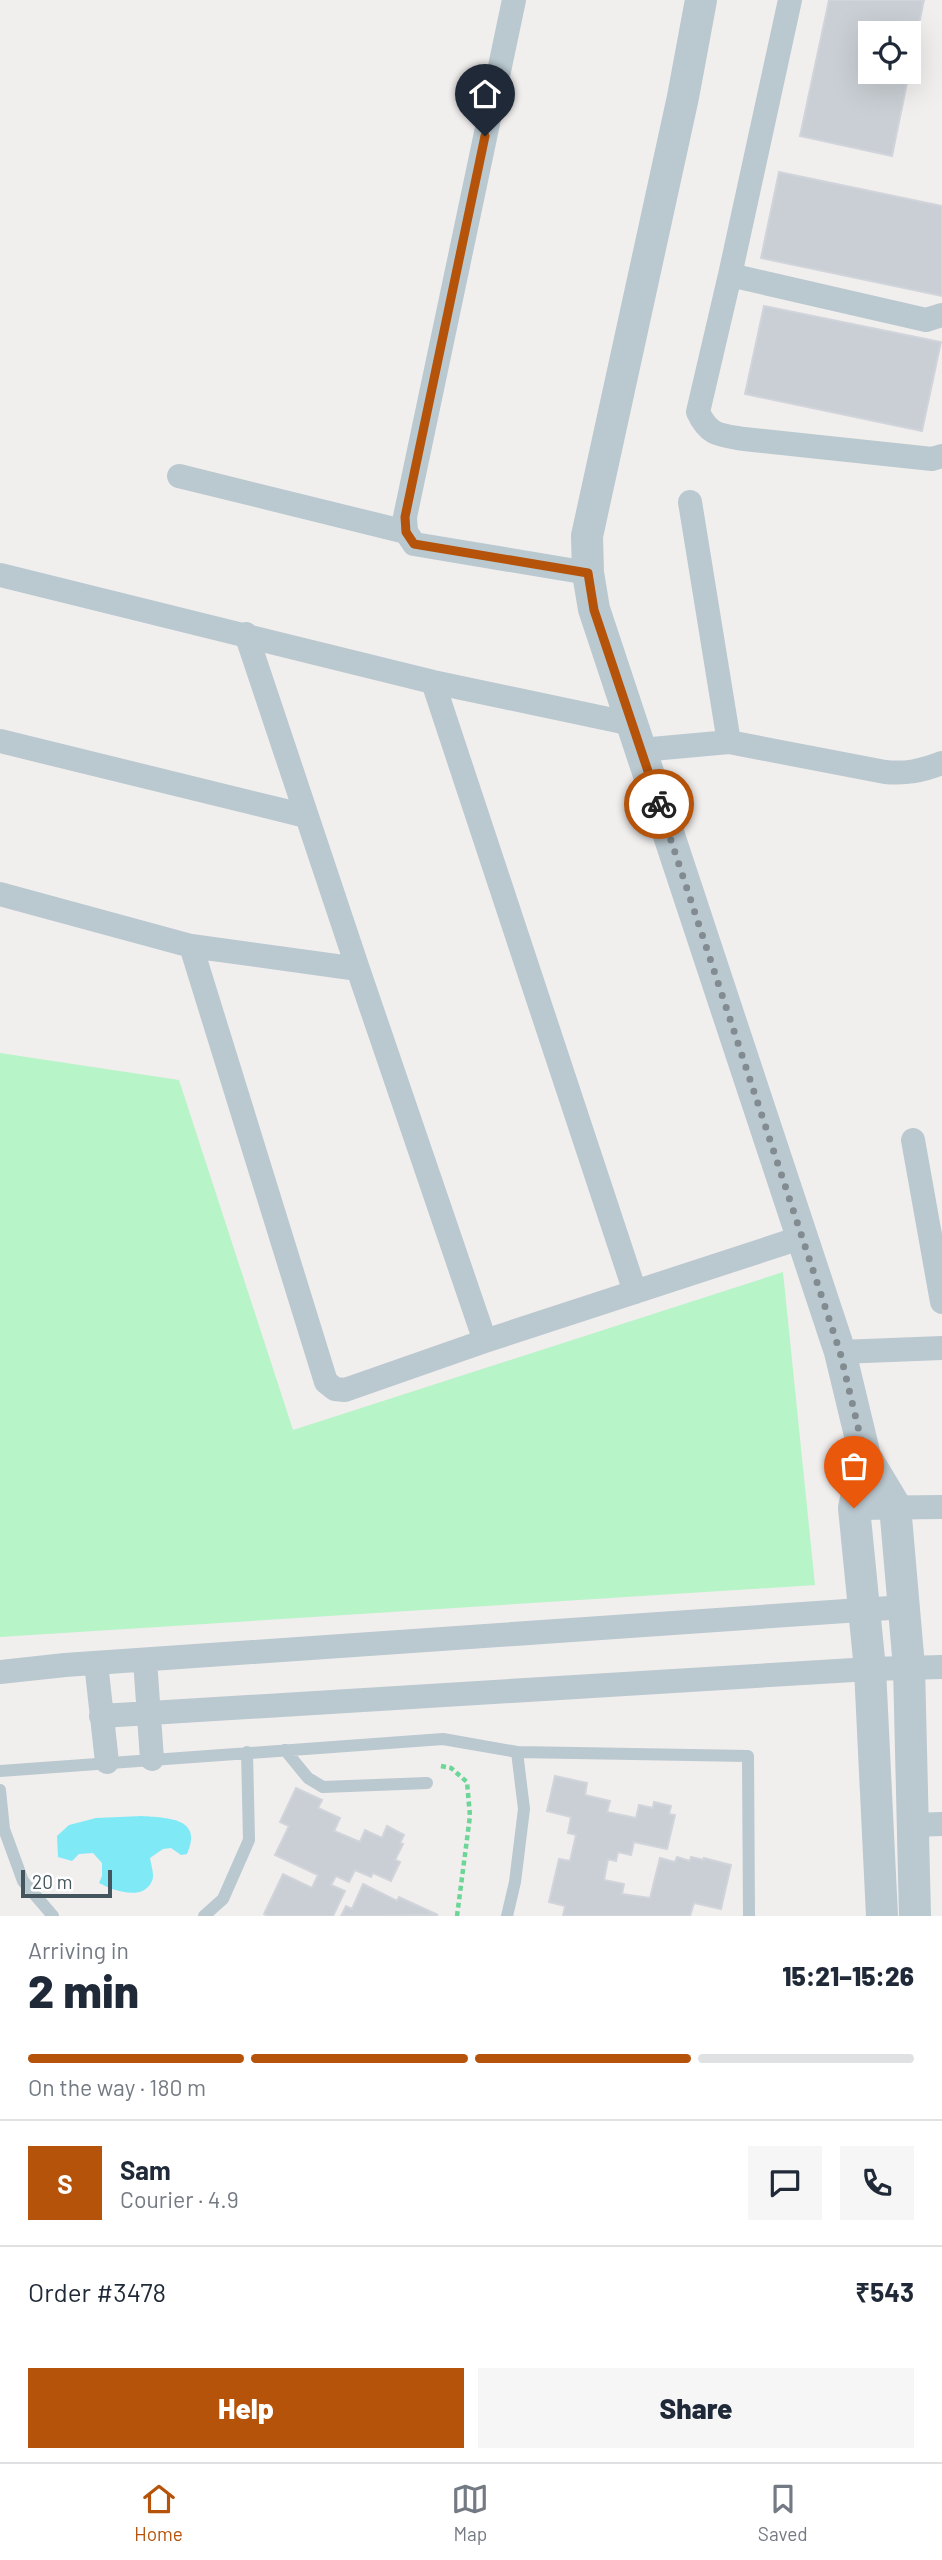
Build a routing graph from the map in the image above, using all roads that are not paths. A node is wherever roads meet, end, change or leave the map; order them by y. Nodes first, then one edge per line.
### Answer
1 (514, 0) edge
2 (701, 0) edge
3 (790, 0) edge
4 (730, 275) junction
5 (942, 315) edge
6 (942, 456) edge
7 (179, 477) dead end
8 (690, 502) dead end
9 (406, 532) junction
10 (588, 573) junction
11 (0, 575) edge
12 (246, 634) junction
13 (433, 682) junction
14 (636, 737) junction
15 (0, 741) edge
16 (729, 742) junction
17 (942, 763) edge
18 (306, 817) junction
19 (0, 894) edge
20 (191, 946) junction
21 (358, 970) junction
22 (913, 1140) dead end
23 (803, 1237) junction
24 (635, 1292) junction
25 (942, 1302) edge
26 (485, 1341) junction
27 (942, 1348) edge
28 (840, 1352) junction
29 (865, 1456) junction
30 (895, 1506) junction
31 (942, 1507) edge
32 (854, 1508) junction
33 (904, 1607) junction
34 (865, 1610) junction
35 (145, 1660) junction
36 (96, 1663) junction
37 (909, 1667) junction
38 (942, 1667) edge
39 (870, 1669) junction
40 (0, 1672) edge
41 (149, 1713) junction
42 (101, 1716) junction
43 (285, 1750) junction
44 (247, 1752) junction
45 (517, 1752) junction
46 (152, 1759) junction
47 (107, 1762) junction
48 (0, 1771) edge
49 (427, 1783) dead end
50 (0, 1798) edge
51 (927, 1824) edge
52 (53, 1916) edge
53 (204, 1916) edge
54 (507, 1916) edge
55 (749, 1916) edge
56 (882, 1916) edge
57 (915, 1916) edge

1 - 9 street
2 - 10 street
3 - 4 street
4 - 5 street
4 - 6 street
7 - 9 street
8 - 16 street
9 - 10 street
10 - 14 street
11 - 12 street
12 - 13 street
12 - 18 street
13 - 14 street
13 - 24 street
14 - 16 street
14 - 23 street
15 - 18 street
16 - 17 street
18 - 21 street
19 - 20 street
20 - 21 street
20 - 26 street
21 - 26 street
22 - 25 street
23 - 24 street
23 - 28 street
24 - 26 street
27 - 28 street
28 - 29 street
29 - 30 street
29 - 32 street
30 - 31 street
30 - 32 street
30 - 33 street
32 - 34 street
33 - 34 street
33 - 37 street
34 - 35 street
34 - 39 street
35 - 36 street
35 - 41 street
36 - 40 street
36 - 42 street
37 - 38 street
37 - 39 street
37 - 51 street
39 - 41 street
39 - 56 street
41 - 42 street
41 - 46 street
42 - 47 street
43 - 44 lane
43 - 45 lane
43 - 49 lane
44 - 46 lane
44 - 53 lane
45 - 54 lane
45 - 55 lane
46 - 47 lane
47 - 48 lane
50 - 52 lane
51 - 57 street

